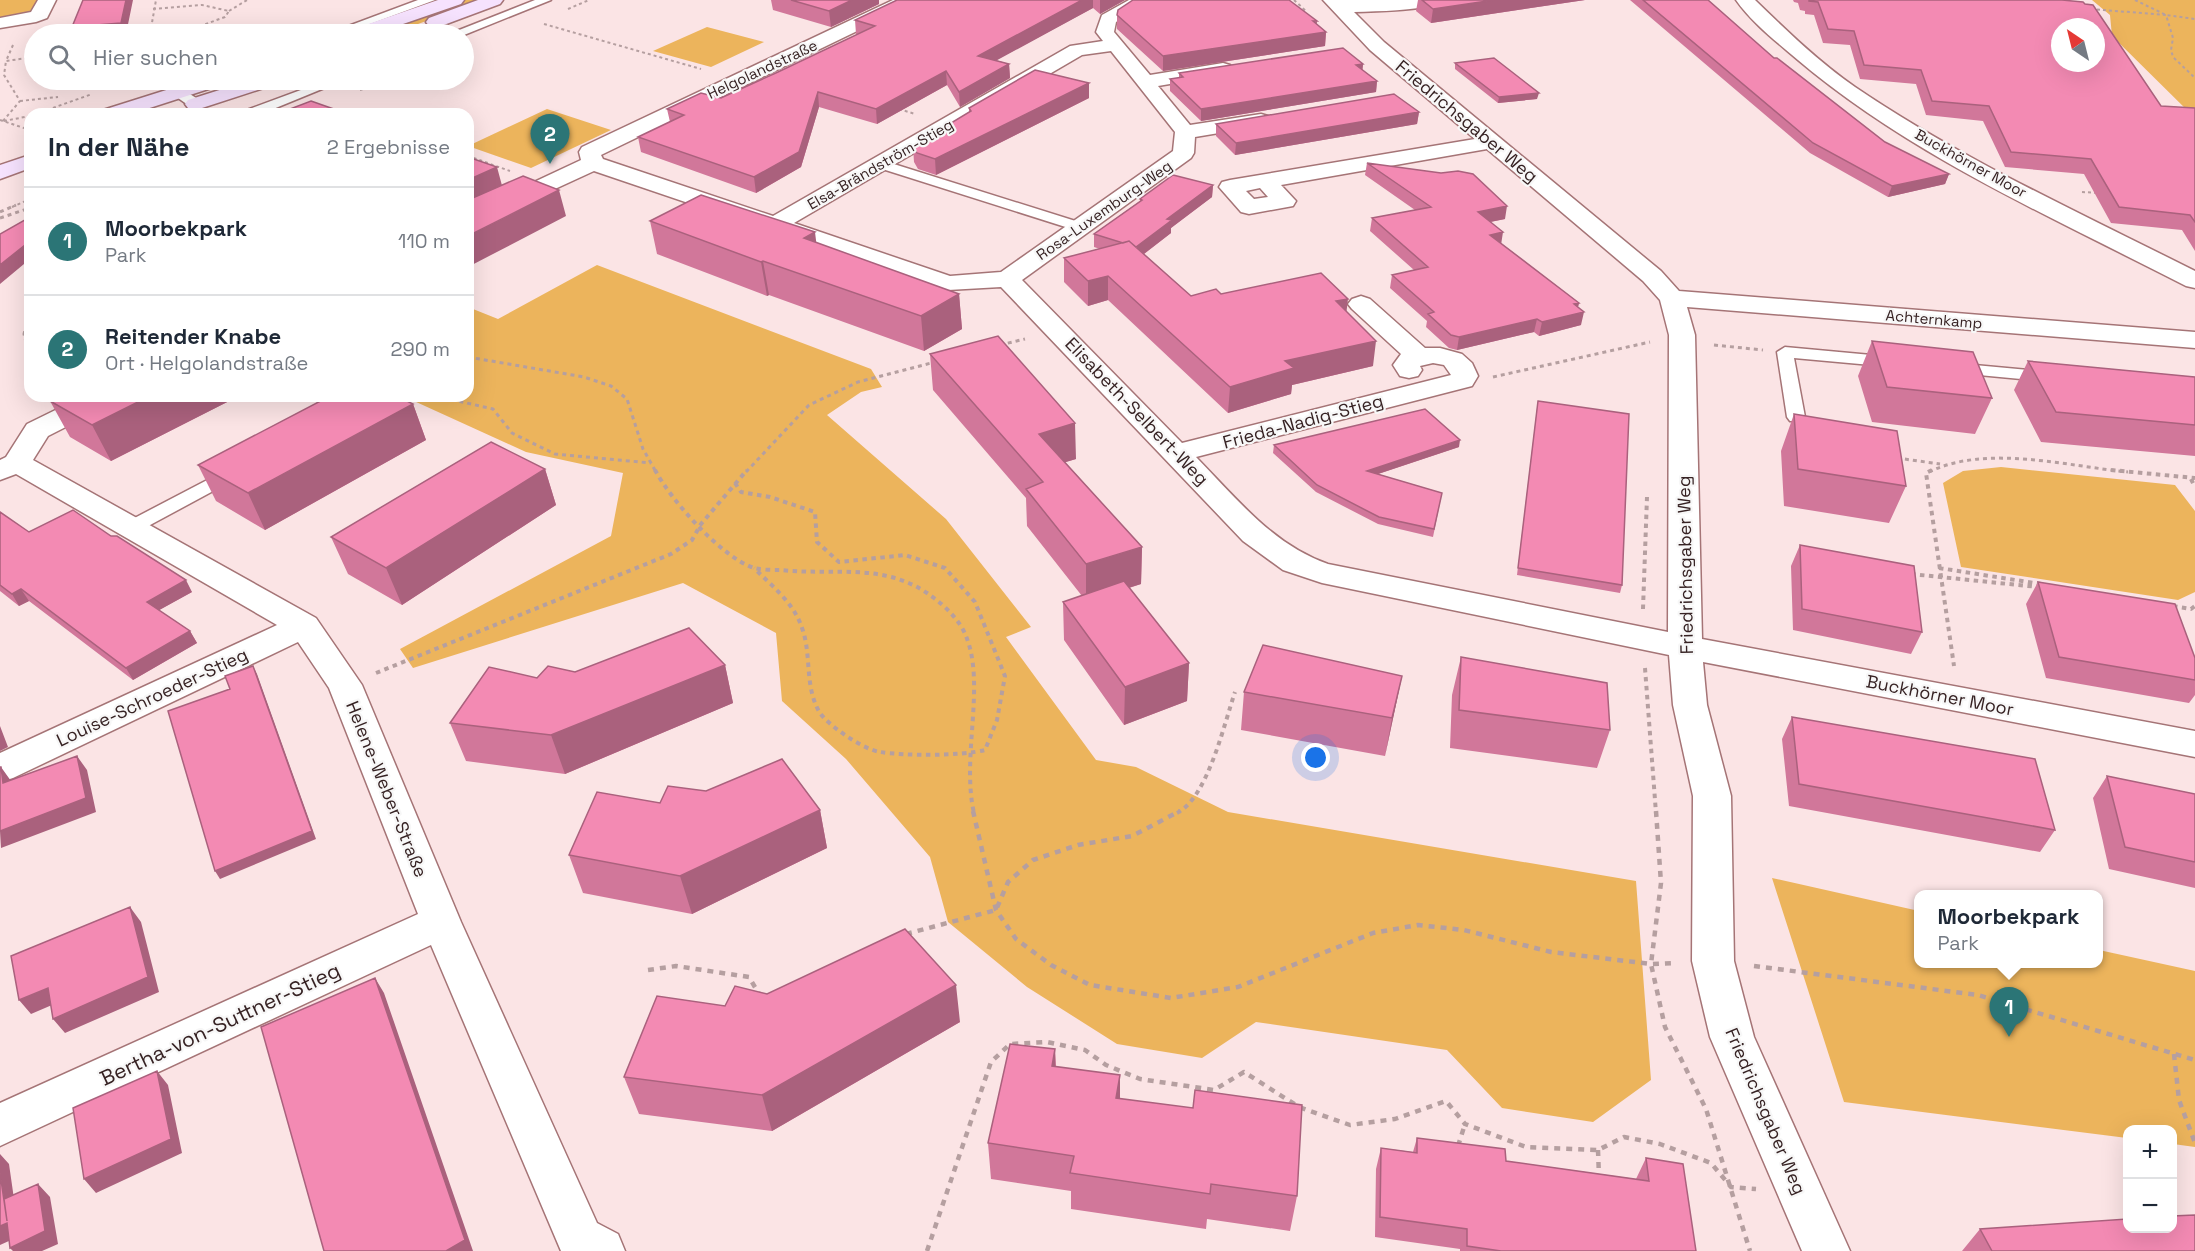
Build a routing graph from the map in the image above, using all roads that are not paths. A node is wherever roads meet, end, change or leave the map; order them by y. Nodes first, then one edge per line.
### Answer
1 (47, 0) edge
2 (429, 0) edge
3 (455, 0) edge
4 (494, 0) edge
5 (508, 0) edge
6 (544, 0) edge
7 (907, 0) edge
8 (1142, 0) edge
9 (1434, 0) edge
10 (1745, 0) edge
11 (1345, 2) edge
12 (530, 6) junction
13 (0, 23) edge
14 (361, 24) edge
15 (387, 24) edge
16 (429, 24) edge
17 (474, 27) edge
18 (1115, 45) junction
19 (1236, 67) edge
20 (1145, 81) junction
21 (167, 90) edge
22 (181, 90) edge
23 (239, 90) edge
24 (310, 90) edge
25 (196, 104) junction
26 (124, 108) edge
27 (184, 108) edge
28 (264, 108) edge
29 (1280, 117) edge
30 (1185, 132) junction
31 (23, 133) edge
32 (1492, 142) junction
33 (0, 152) edge
34 (24, 162) edge
35 (592, 163) junction
36 (881, 164) junction
37 (0, 172) edge
38 (1265, 181) dead end
39 (474, 219) edge
40 (774, 225) junction
41 (1080, 227) junction
42 (1007, 279) junction
43 (2195, 281) edge
44 (1672, 298) junction
45 (1361, 304) dead end
46 (2195, 340) edge
47 (1419, 356) junction
48 (1914, 364) edge
49 (1937, 366) edge
50 (2066, 378) edge
51 (1427, 388) junction
52 (93, 402) edge
53 (1796, 417) edge
54 (1178, 453) junction
55 (248, 464) edge
56 (8, 467) edge
57 (132, 527) junction
58 (304, 626) junction
59 (1685, 647) junction
60 (2195, 744) edge
61 (0, 768) edge
62 (441, 922) junction
63 (0, 1125) edge
64 (580, 1247) edge
65 (1826, 1251) edge

1 - 13 street
2 - 14 lane
3 - 15 main road
4 - 16 main road
5 - 12 lane
6 - 12 lane
7 - 35 street, Helgolandstraße
8 - 18 street
9 - 11 street
10 - 43 street, Buckhörner Moor
11 - 32 street, Friedrichsgaber Weg
12 - 17 lane
18 - 20 street
18 - 36 street, Elsa-Brändström-Stieg
19 - 20 street
20 - 30 street
21 - 26 main road
22 - 25 lane
23 - 25 main road
24 - 28 lane
25 - 27 main road
29 - 30 street
30 - 41 street, Rosa-Luxemburg-Weg
31 - 33 main road
32 - 38 street
32 - 44 street, Friedrichsgaber Weg
34 - 37 main road
35 - 39 street, Helgolandstraße
35 - 40 street
36 - 40 street, Elsa-Brändström-Stieg
36 - 41 lane
40 - 42 street
41 - 42 street, Rosa-Luxemburg-Weg
42 - 54 street, Elisabeth-Selbert-Weg
44 - 46 street, Achternkamp
44 - 59 street, Friedrichsgaber Weg
45 - 47 street
47 - 51 street
47 - 51 street, Frieda-Nadig-Stieg
48 - 53 lane
49 - 50 lane
51 - 54 street, Frieda-Nadig-Stieg
52 - 56 street
54 - 59 street, Elisabeth-Selbert-Weg
55 - 57 lane
56 - 57 street, Helene-Weber-Straße
57 - 58 street, Helene-Weber-Straße
58 - 61 street, Louise-Schroeder-Stieg
58 - 62 street, Helene-Weber-Straße
59 - 60 street, Buckhörner Moor
59 - 65 street, Friedrichsgaber Weg
62 - 63 street, Bertha-von-Suttner-Stieg
62 - 64 street, Helene-Weber-Straße

